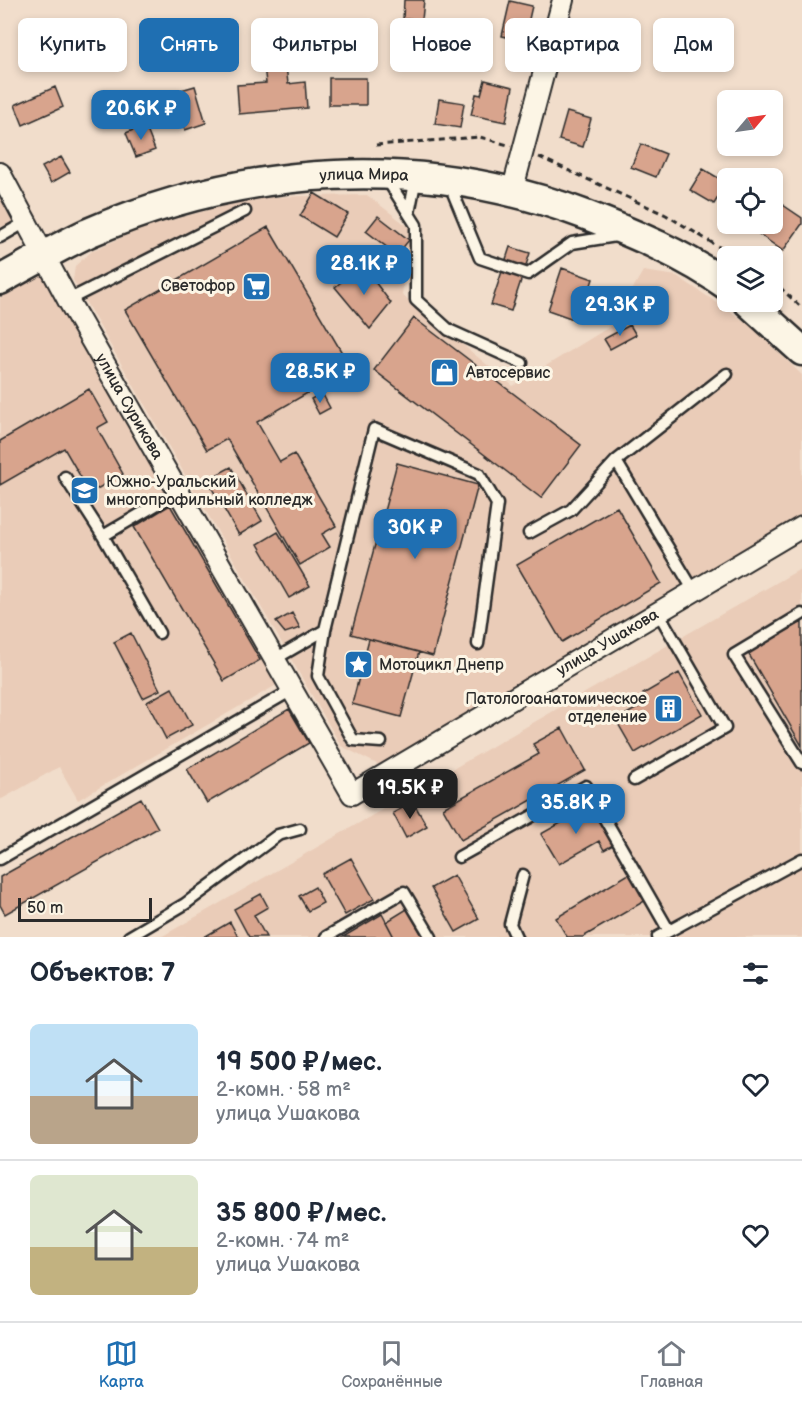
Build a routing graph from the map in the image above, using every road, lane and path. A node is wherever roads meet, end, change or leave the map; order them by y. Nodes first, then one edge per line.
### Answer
1 (563, 0) edge
2 (376, 145) dead end
3 (524, 150) junction
4 (0, 173) edge
5 (384, 174) junction
6 (416, 176) junction
7 (448, 180) junction
8 (512, 192) junction
9 (245, 211) dead end
10 (409, 213) junction
11 (26, 222) junction
12 (632, 233) junction
13 (0, 237) edge
14 (717, 246) edge
15 (43, 256) junction
16 (717, 279) edge
17 (0, 280) edge
18 (783, 290) edge
19 (68, 300) junction
20 (802, 308) edge
21 (759, 312) edge
22 (802, 351) edge
23 (522, 363) dead end
24 (727, 374) dead end
25 (616, 461) junction
26 (65, 477) dead end
27 (178, 492) junction
28 (802, 527) edge
29 (529, 533) dead end
30 (103, 536) junction
31 (694, 591) junction
32 (658, 612) junction
33 (802, 614) edge
34 (325, 630) junction
35 (159, 633) dead end
36 (478, 644) dead end
37 (275, 660) junction
38 (292, 690) junction
39 (381, 742) dead end
40 (802, 763) edge
41 (634, 780) dead end
42 (352, 794) joint
43 (300, 829) dead end
44 (459, 857) dead end
45 (0, 858) edge
46 (802, 859) edge
47 (523, 874) dead end
48 (669, 931) junction
49 (129, 937) edge
50 (326, 937) edge
51 (430, 937) edge
52 (516, 937) edge
53 (658, 937) edge

1 - 3 street
2 - 3 path
3 - 8 street
3 - 14 path
4 - 11 street, улица Сурикова
5 - 6 main road, улица Мира
5 - 10 lane
5 - 15 main road, улица Мира
6 - 7 main road, улица Мира
6 - 10 lane
7 - 8 main road, улица Мира
7 - 12 lane
8 - 12 main road, улица Мира
9 - 19 lane
10 - 23 lane
11 - 13 lane
11 - 15 street, улица Сурикова
12 - 16 main road, улица Мира
15 - 17 main road, улица Мира
15 - 19 street, улица Сурикова
18 - 20 path
19 - 27 street, улица Сурикова
21 - 22 main road
24 - 25 lane
25 - 29 lane
25 - 31 lane
26 - 30 lane
27 - 30 lane
27 - 37 street, улица Сурикова
28 - 31 street, улица Ушакова
30 - 35 lane
31 - 32 street, улица Ушакова
32 - 41 lane
32 - 42 street, улица Ушакова
33 - 40 lane
34 - 36 lane
34 - 37 lane
34 - 39 lane
37 - 38 street, улица Сурикова
38 - 42 street, улица Сурикова
38 - 45 lane
43 - 49 lane
44 - 48 lane
46 - 48 lane
47 - 52 lane
48 - 53 lane
50 - 51 lane

